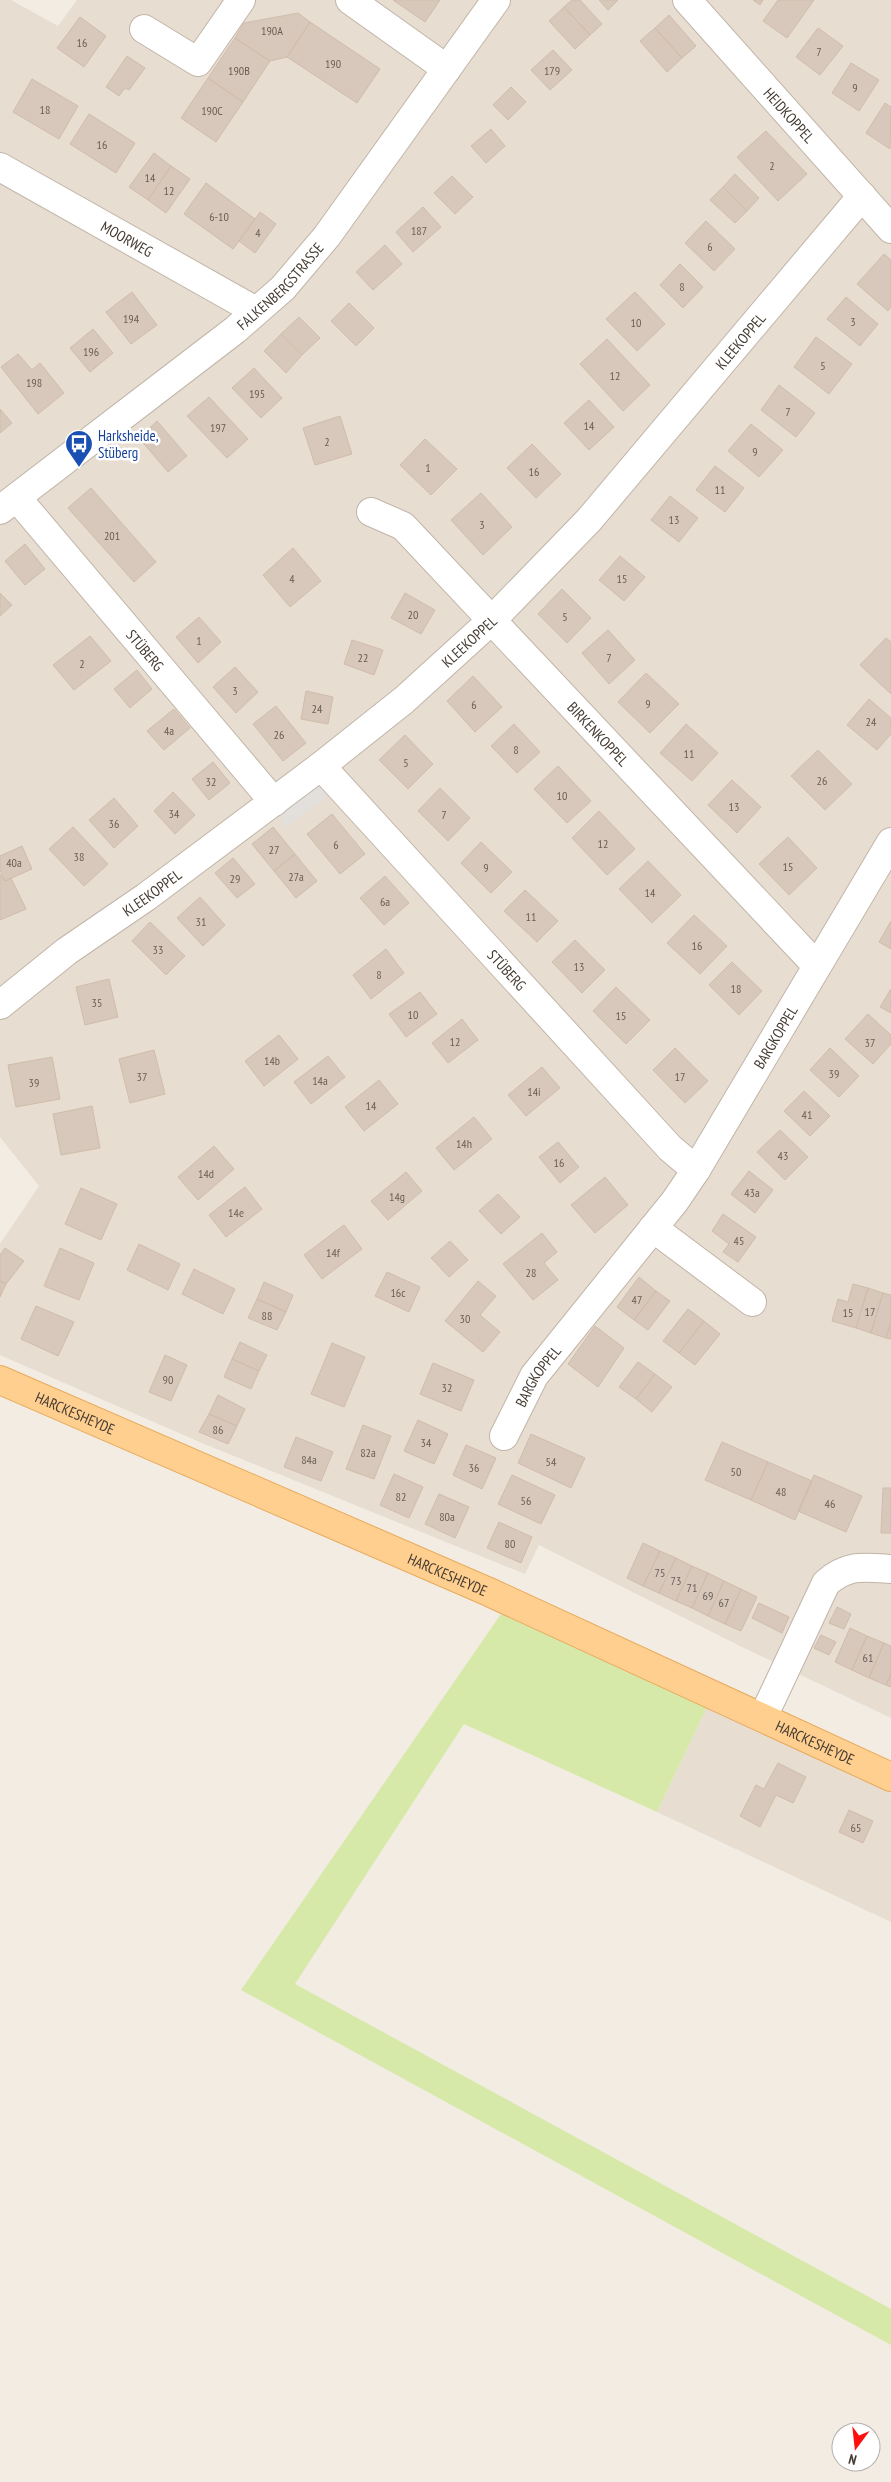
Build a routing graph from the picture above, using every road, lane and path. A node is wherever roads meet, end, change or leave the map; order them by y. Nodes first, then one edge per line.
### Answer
1 (241, 0) edge
2 (350, 0) edge
3 (496, 0) edge
4 (687, 0) edge
5 (144, 29) dead end
6 (447, 69) junction
7 (0, 167) edge
8 (862, 196) junction
9 (891, 229) edge
10 (256, 310) junction
11 (8, 504) edge
12 (371, 512) dead end
13 (492, 620) junction
14 (321, 766) junction
15 (274, 802) junction
16 (891, 842) edge
17 (817, 966) junction
18 (0, 1005) edge
19 (696, 1170) junction
20 (653, 1228) junction
21 (752, 1302) dead end
22 (0, 1380) edge
23 (504, 1436) dead end
24 (891, 1569) edge
25 (763, 1717) junction
26 (891, 1777) edge

1 - 5 street
2 - 6 street
3 - 6 street, FALKENBERGSTRASSE
4 - 8 street, HEIDKOPPEL
6 - 10 street, FALKENBERGSTRASSE
7 - 10 street, MOORWEG
8 - 9 street, HEIDKOPPEL
8 - 13 street, KLEEKOPPEL
10 - 11 street, FALKENBERGSTRASSE
11 - 15 street, STÜBERG
12 - 13 street, BIRKENKOPPEL
13 - 14 street, KLEEKOPPEL
13 - 17 street, BIRKENKOPPEL
14 - 15 street, KLEEKOPPEL
14 - 19 street, STÜBERG
15 - 18 street, KLEEKOPPEL
16 - 17 street, BARGKOPPEL
17 - 19 street, BARGKOPPEL
19 - 20 street, BARGKOPPEL
20 - 21 street
20 - 23 street, BARGKOPPEL
22 - 25 main road, HARCKESHEYDE
24 - 25 street
25 - 26 main road, HARCKESHEYDE

